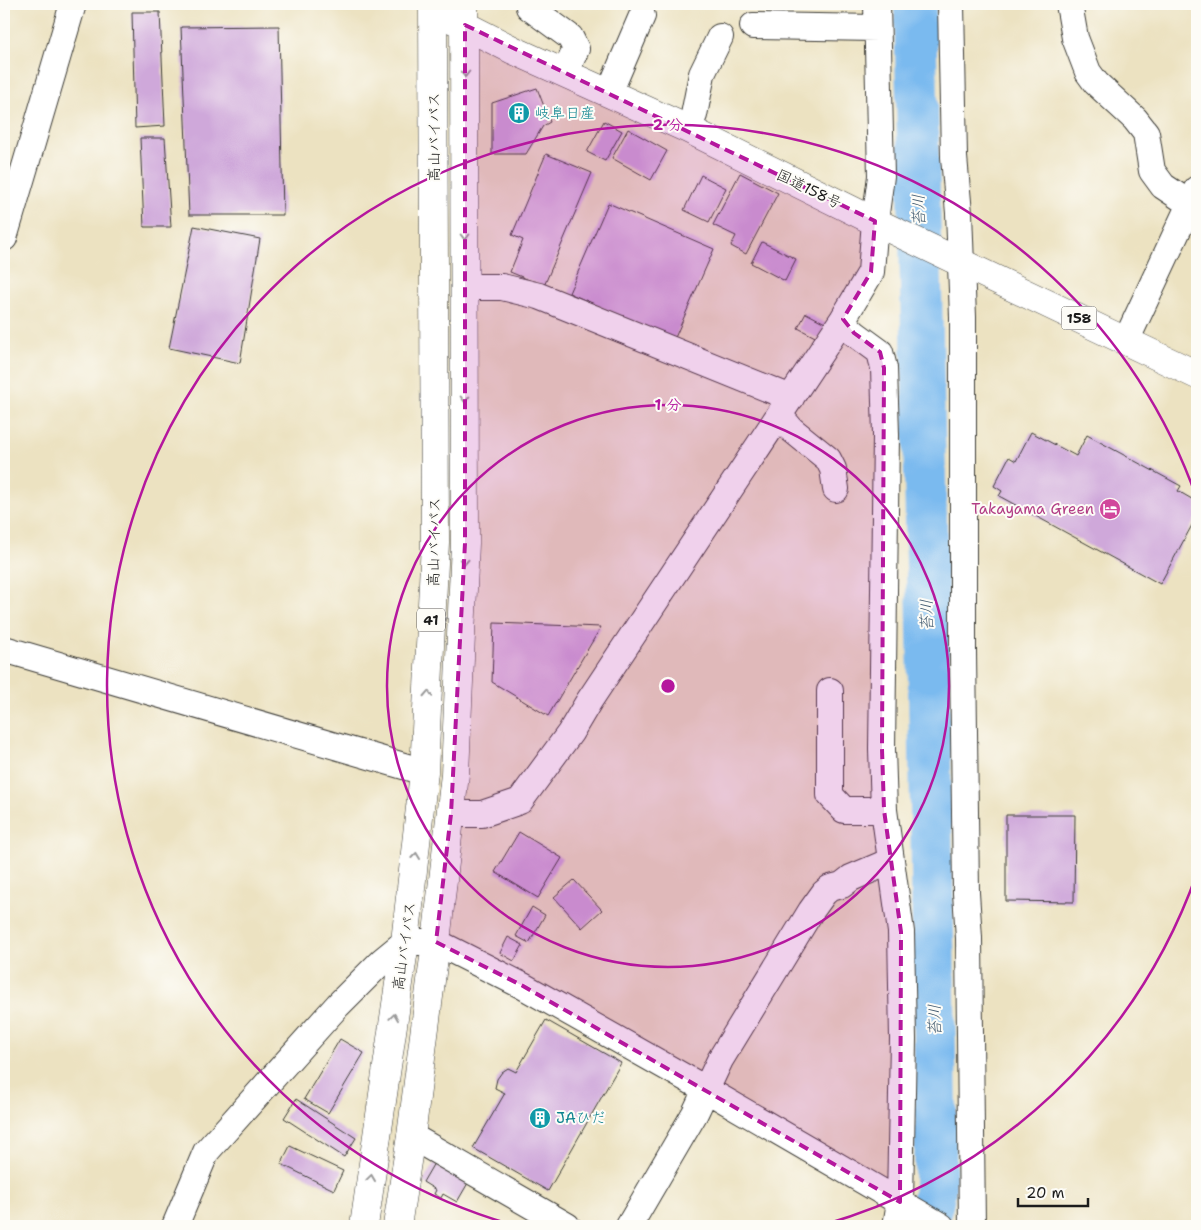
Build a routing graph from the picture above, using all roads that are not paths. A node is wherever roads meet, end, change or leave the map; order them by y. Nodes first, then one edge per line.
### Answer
1 (73, 4) edge
2 (529, 4) edge
3 (951, 4) edge
4 (1069, 4) edge
5 (429, 6) edge
6 (464, 15) edge
7 (642, 16) dead end
8 (877, 16) edge
9 (753, 26) dead end
10 (720, 37) dead end
11 (564, 73) junction
12 (609, 93) junction
13 (688, 129) junction
14 (1194, 196) edge
15 (882, 224) junction
16 (4, 238) edge
17 (954, 258) junction
18 (465, 287) junction
19 (843, 319) junction
20 (1126, 341) junction
21 (1197, 375) edge
22 (785, 406) junction
23 (836, 488) dead end
24 (4, 649) edge
25 (830, 691) dead end
26 (424, 772) junction
27 (884, 810) junction
28 (451, 814) junction
29 (891, 861) junction
30 (405, 942) junction
31 (436, 942) junction
32 (706, 1090) junction
33 (411, 1136) junction
34 (902, 1212) edge
35 (175, 1226) edge
36 (364, 1226) edge
37 (397, 1226) edge
38 (567, 1226) edge
39 (629, 1226) edge
40 (941, 1226) edge
41 (972, 1226) edge

1 - 16 street
2 - 11 street
3 - 17 street
4 - 14 street
5 - 6 highway, 国道158号 / 158
26 -> 5 highway, 高山バイパス / 41
6 - 11 highway, 国道158号 / 158
6 -> 18 highway, 高山バイパス / 41
7 - 12 street
8 - 9 street
8 - 15 street
10 - 13 street
11 - 12 highway, 国道158号 / 158
12 - 13 highway, 国道158号 / 158
13 - 15 highway, 国道158号 / 158
14 - 20 street
15 - 17 highway, 国道158号 / 158
15 - 19 street
17 - 20 highway, 国道158号 / 158
17 - 41 street
18 - 22 street
18 -> 28 highway, 高山バイパス / 41
19 - 22 street
19 - 27 street
20 - 21 highway, 国道158号 / 158
22 - 23 street
22 - 28 street
24 - 26 street
25 - 27 street
30 -> 26 highway, 高山バイパス / 41
27 - 29 street
28 - 31 highway, 高山バイパス / 41
29 - 32 street
29 - 34 street
30 - 31 street
30 - 35 street
36 -> 30 highway, 高山バイパス / 41
31 - 32 street
31 - 33 highway, 高山バイパス / 41
32 - 34 street
32 - 39 street
33 - 37 highway, 高山バイパス / 41
33 - 38 street
34 - 40 street

